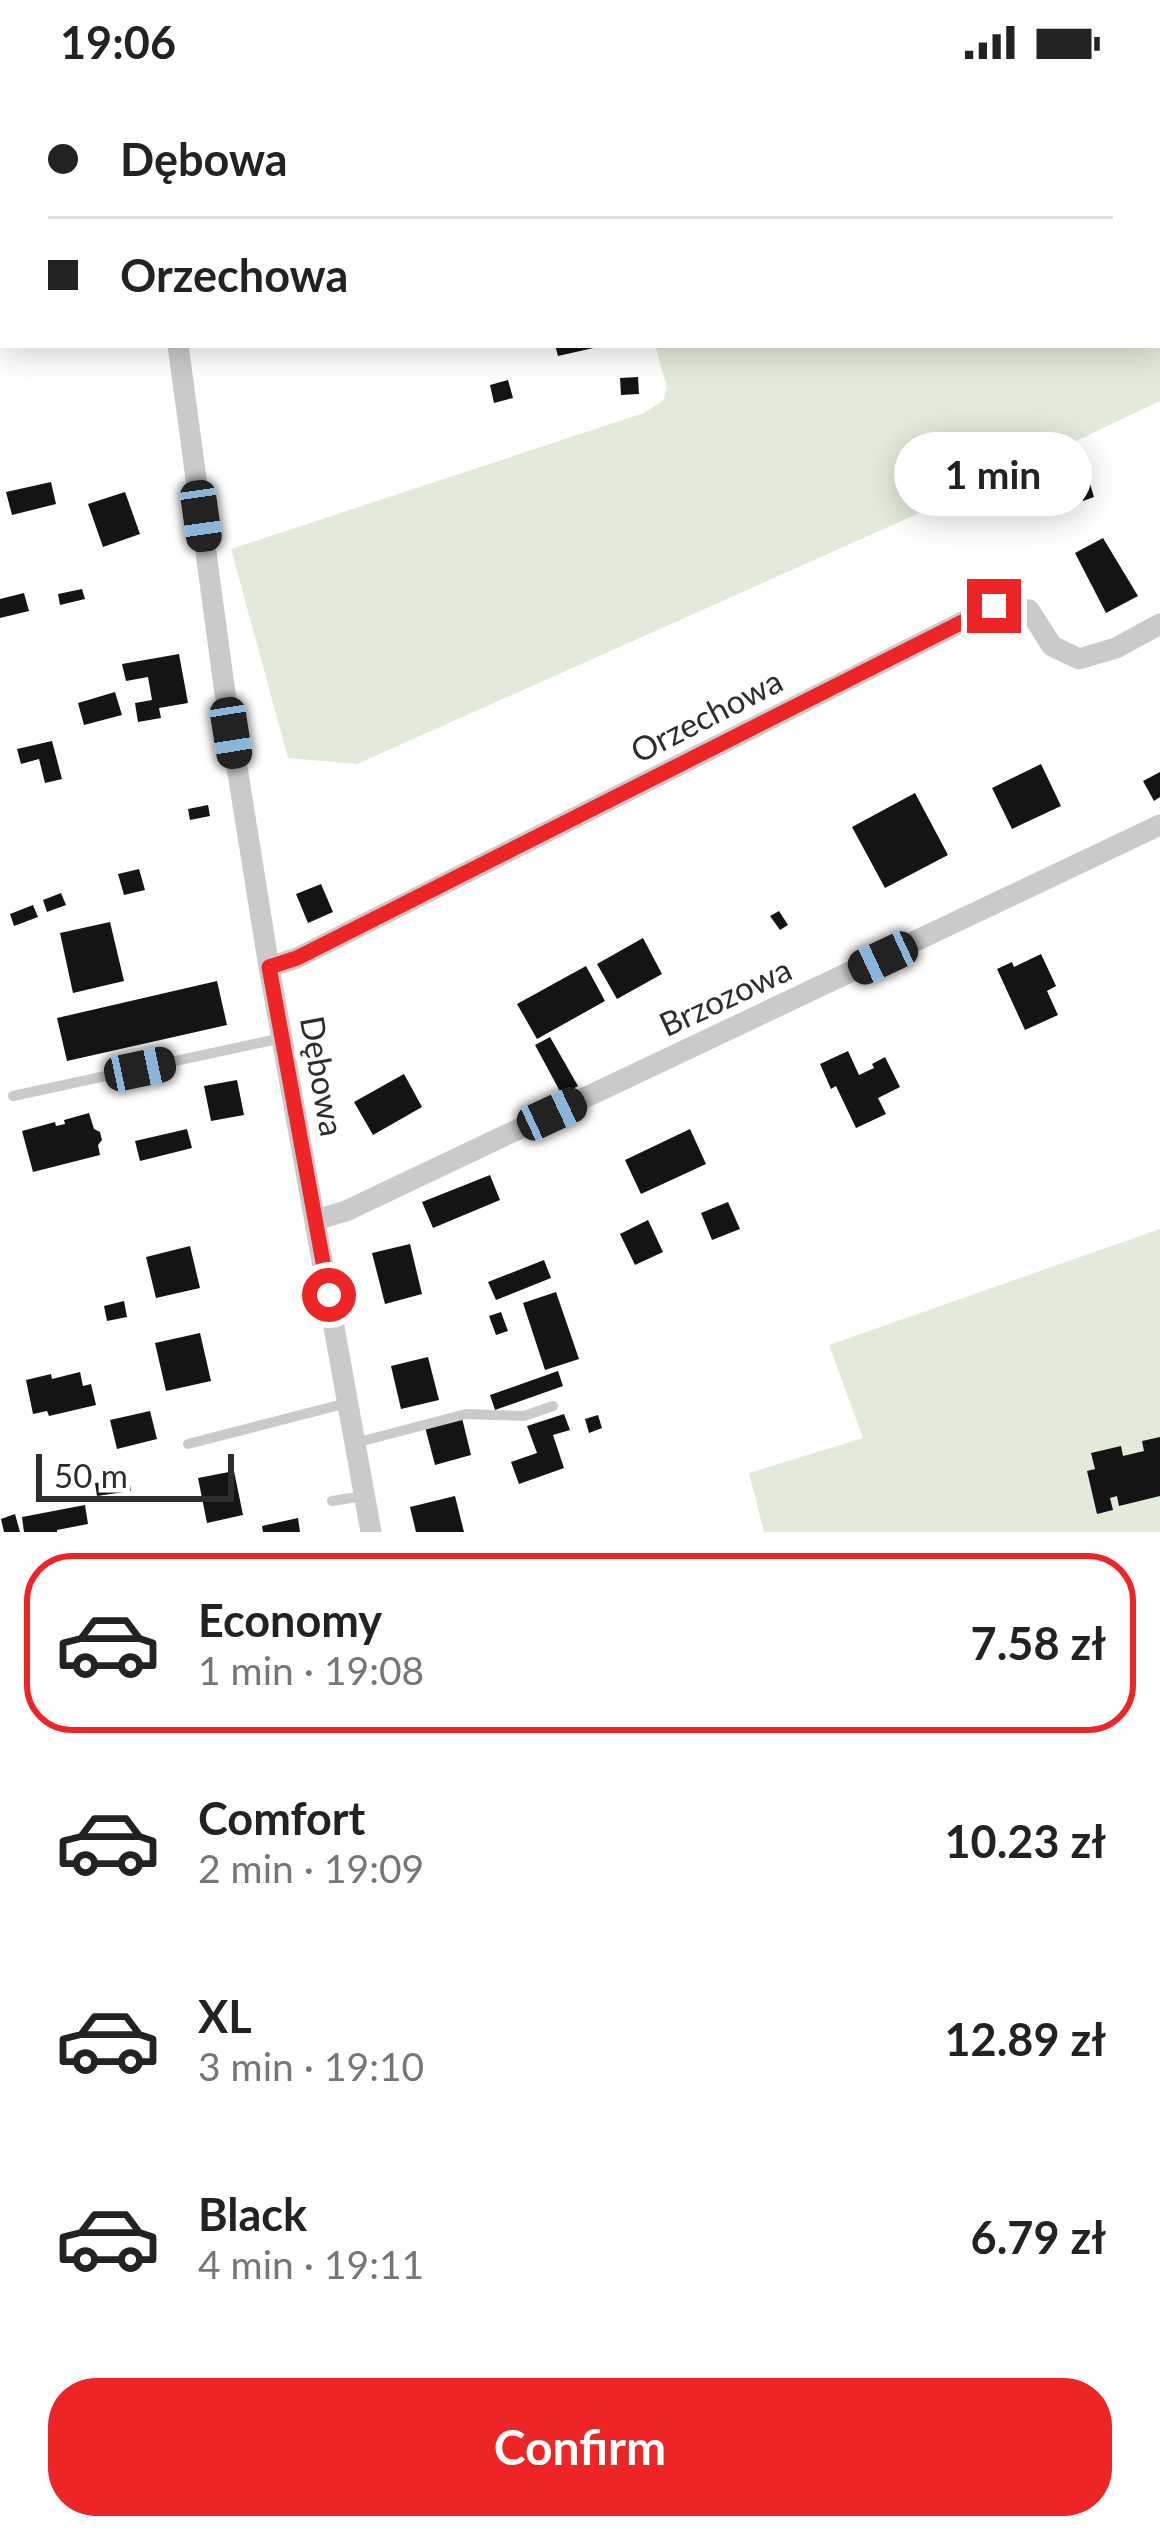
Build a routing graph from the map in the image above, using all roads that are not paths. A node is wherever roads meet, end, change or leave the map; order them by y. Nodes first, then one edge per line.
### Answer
1 (178, 348) edge
2 (1160, 624) edge
3 (1160, 825) edge
4 (269, 967) junction
5 (282, 1038) junction
6 (13, 1096) dead end
7 (316, 1220) junction
8 (348, 1403) junction
9 (553, 1406) dead end
10 (355, 1443) junction
11 (188, 1444) dead end
12 (365, 1496) junction
13 (332, 1501) dead end
14 (371, 1532) edge

1 - 4 street, Dębowa
2 - 4 street, Orzechowa
3 - 7 street, Brzozowa
4 - 5 street, Dębowa
5 - 6 lane
5 - 7 street, Dębowa
7 - 8 street, Dębowa
8 - 10 street, Dębowa
8 - 11 lane
9 - 10 lane
10 - 12 street, Dębowa
12 - 13 lane
12 - 14 street, Dębowa

